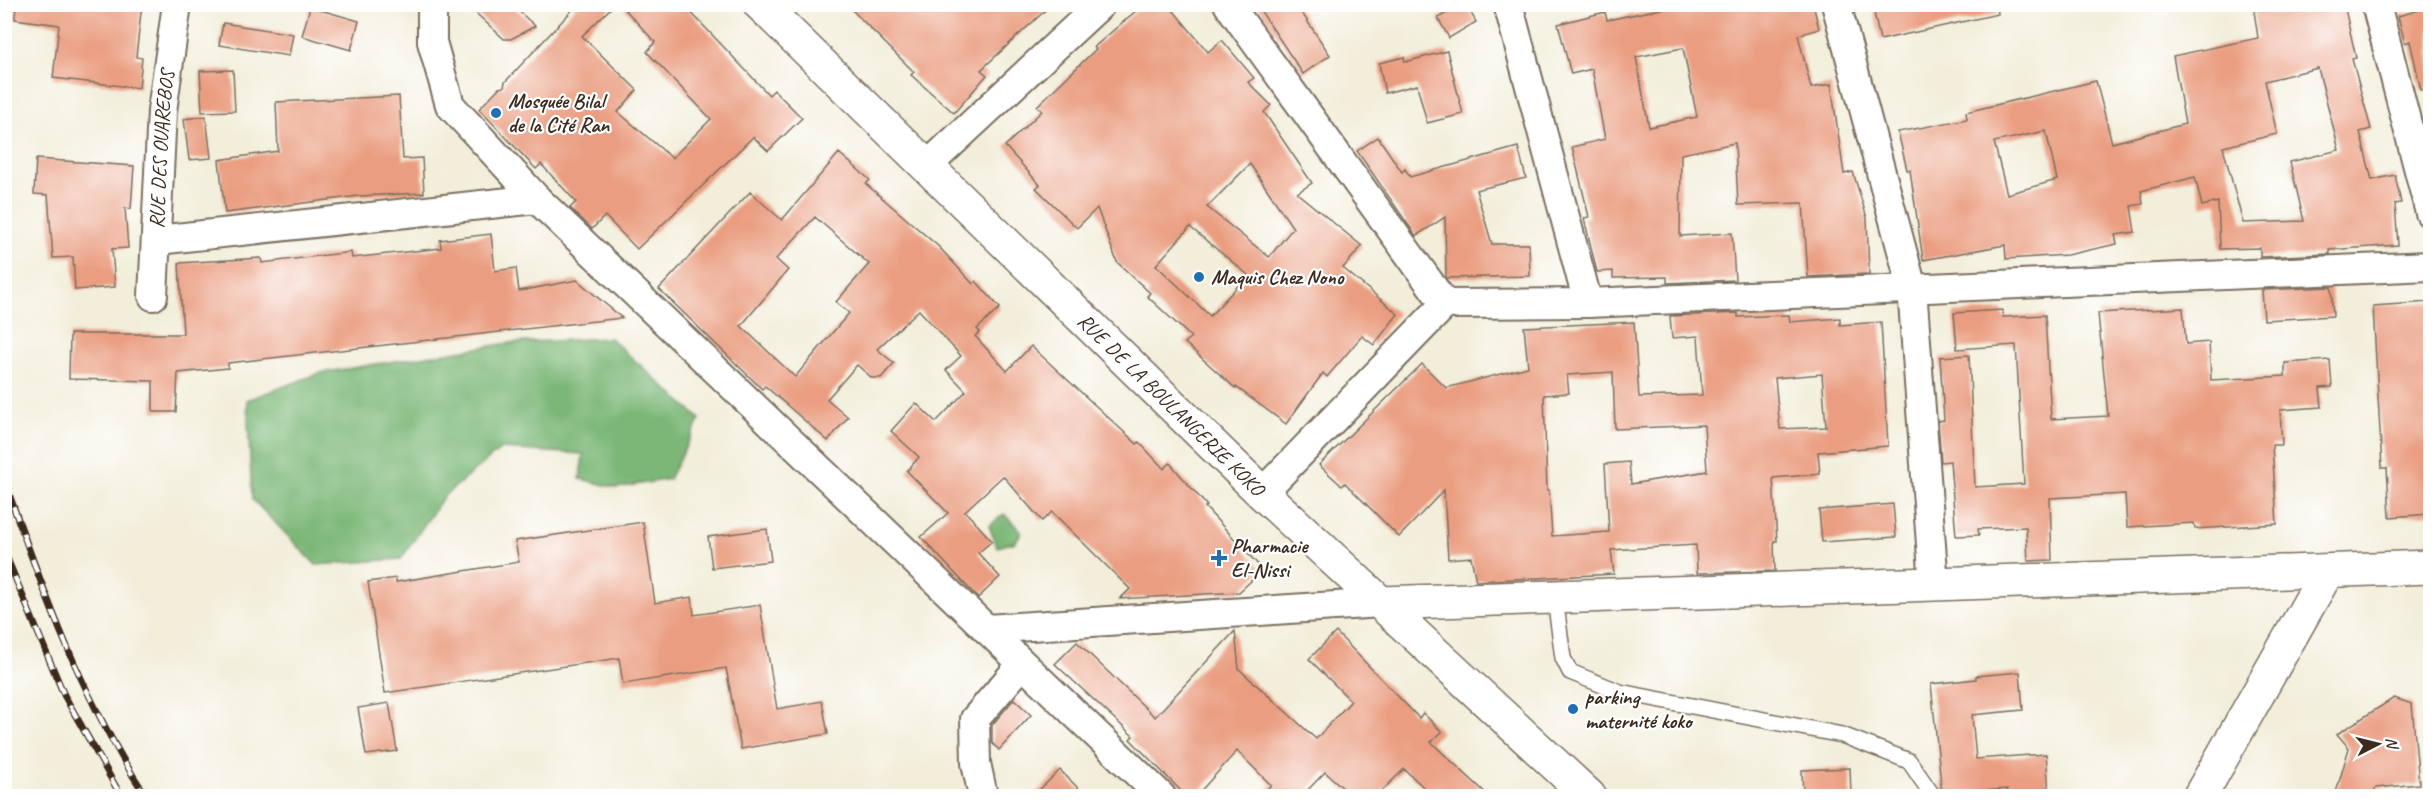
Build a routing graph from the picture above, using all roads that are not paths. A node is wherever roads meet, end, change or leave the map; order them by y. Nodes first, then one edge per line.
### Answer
1 (177, 4) edge
2 (432, 4) edge
3 (760, 4) edge
4 (1101, 4) edge
5 (1228, 4) edge
6 (1509, 4) edge
7 (1836, 4) edge
8 (2376, 4) edge
9 (926, 166) junction
10 (537, 199) junction
11 (2430, 213) edge
12 (157, 240) junction
13 (2430, 266) edge
14 (1912, 288) junction
15 (153, 296) dead end
16 (1588, 303) junction
17 (1445, 304) junction
18 (1262, 493) junction
19 (2430, 567) edge
20 (2327, 572) junction
21 (1934, 585) junction
22 (1555, 598) junction
23 (1381, 603) junction
24 (986, 629) junction
25 (1022, 664) junction
26 (983, 796) edge
27 (1161, 796) edge
28 (1589, 796) edge
29 (1933, 796) edge
30 (2200, 796) edge

1 - 12 street, RUE DES OUAREBOS
2 - 10 street
3 - 9 street, RUE DE LA BOULANGERIE KOKO
4 - 9 street
5 - 17 street
6 - 16 street
7 - 14 street
8 - 11 street
9 - 18 street, RUE DE LA BOULANGERIE KOKO
10 - 12 street
10 - 24 street
12 - 15 street, RUE DES OUAREBOS
13 - 14 street
14 - 16 street
14 - 21 street
16 - 17 street
17 - 18 street
18 - 23 street, RUE DE LA BOULANGERIE KOKO
19 - 20 street
20 - 21 street
20 - 30 street
21 - 22 street
22 - 23 street
22 - 29 lane
23 - 24 street
23 - 28 street, RUE DE LA BOULANGERIE KOKO
24 - 25 street
25 - 26 street
25 - 27 street

